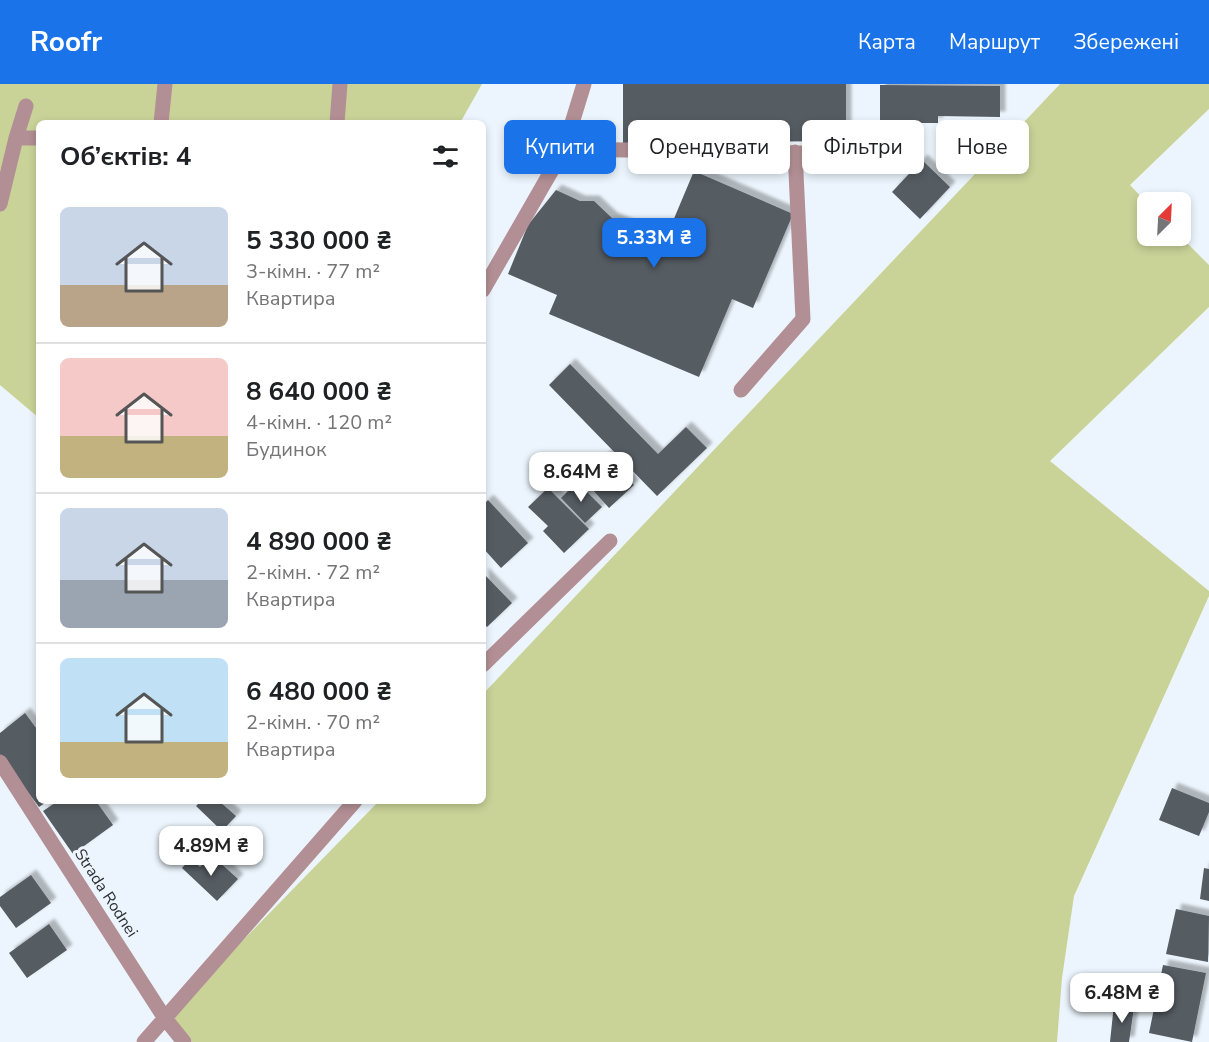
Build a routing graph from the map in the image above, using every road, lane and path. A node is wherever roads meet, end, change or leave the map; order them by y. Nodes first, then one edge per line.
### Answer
1 (165, 84) edge
2 (340, 84) edge
3 (584, 84) edge
4 (26, 105) dead end
5 (160, 120) edge
6 (338, 120) edge
7 (573, 120) edge
8 (16, 138) junction
9 (36, 138) edge
10 (616, 150) edge
11 (795, 152) junction
12 (802, 152) edge
13 (550, 174) edge
14 (0, 204) edge
15 (486, 285) edge
16 (741, 390) dead end
17 (610, 542) dead end
18 (486, 662) edge
19 (0, 762) edge
20 (352, 804) edge
21 (164, 1017) junction
22 (144, 1042) edge
23 (184, 1042) edge

1 - 5 street
2 - 6 street
3 - 7 street
4 - 8 street
8 - 9 street
8 - 14 street
10 - 11 street
11 - 12 street
11 - 16 street
13 - 15 street
17 - 18 street
19 - 21 street, Strada Rodnei
20 - 21 street
21 - 22 street
21 - 23 street, Strada Rodnei

